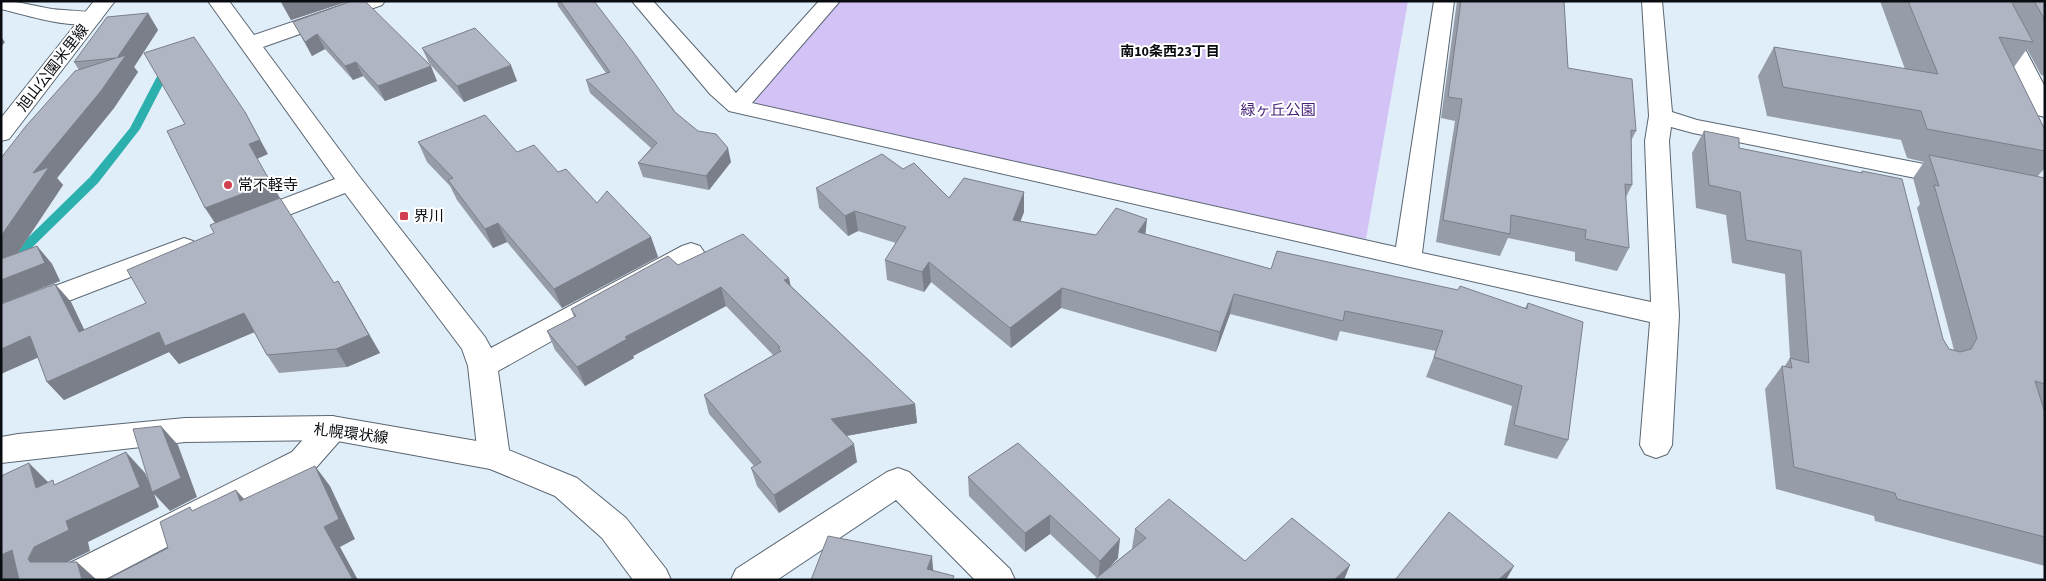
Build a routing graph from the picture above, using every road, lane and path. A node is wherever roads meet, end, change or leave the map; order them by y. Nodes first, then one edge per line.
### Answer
1 (218, 1) edge
2 (375, 1) edge
3 (642, 1) edge
4 (830, 1) edge
5 (1444, 1) edge
6 (1652, 1) edge
7 (1990, 1) edge
8 (1, 3) edge
9 (98, 10) edge
10 (250, 44) junction
11 (737, 106) junction
12 (2045, 110) edge
13 (1661, 116) junction
14 (1, 134) edge
15 (350, 182) junction
16 (1978, 182) edge
17 (691, 252) dead end
18 (1408, 259) junction
19 (1665, 315) junction
20 (1, 317) edge
21 (483, 366) junction
22 (332, 428) junction
23 (1656, 445) dead end
24 (1, 450) edge
25 (494, 457) junction
26 (70, 580) edge
27 (654, 580) edge
28 (748, 580) edge
29 (998, 580) edge

1 - 10 street
2 - 10 street
3 - 11 street
4 - 11 street
5 - 18 street
6 - 13 street
7 - 12 street
8 - 9 street
9 - 14 street, 旭山公園米里線
10 - 15 street
11 - 18 street
13 - 16 street
13 - 19 street
15 - 20 street
15 - 21 street
17 - 21 street
18 - 19 street
19 - 23 street
21 - 25 street
22 - 24 street, 札幌環状線
22 - 25 street, 札幌環状線
22 - 26 street
25 - 27 street, 札幌環状線
28 - 29 street

